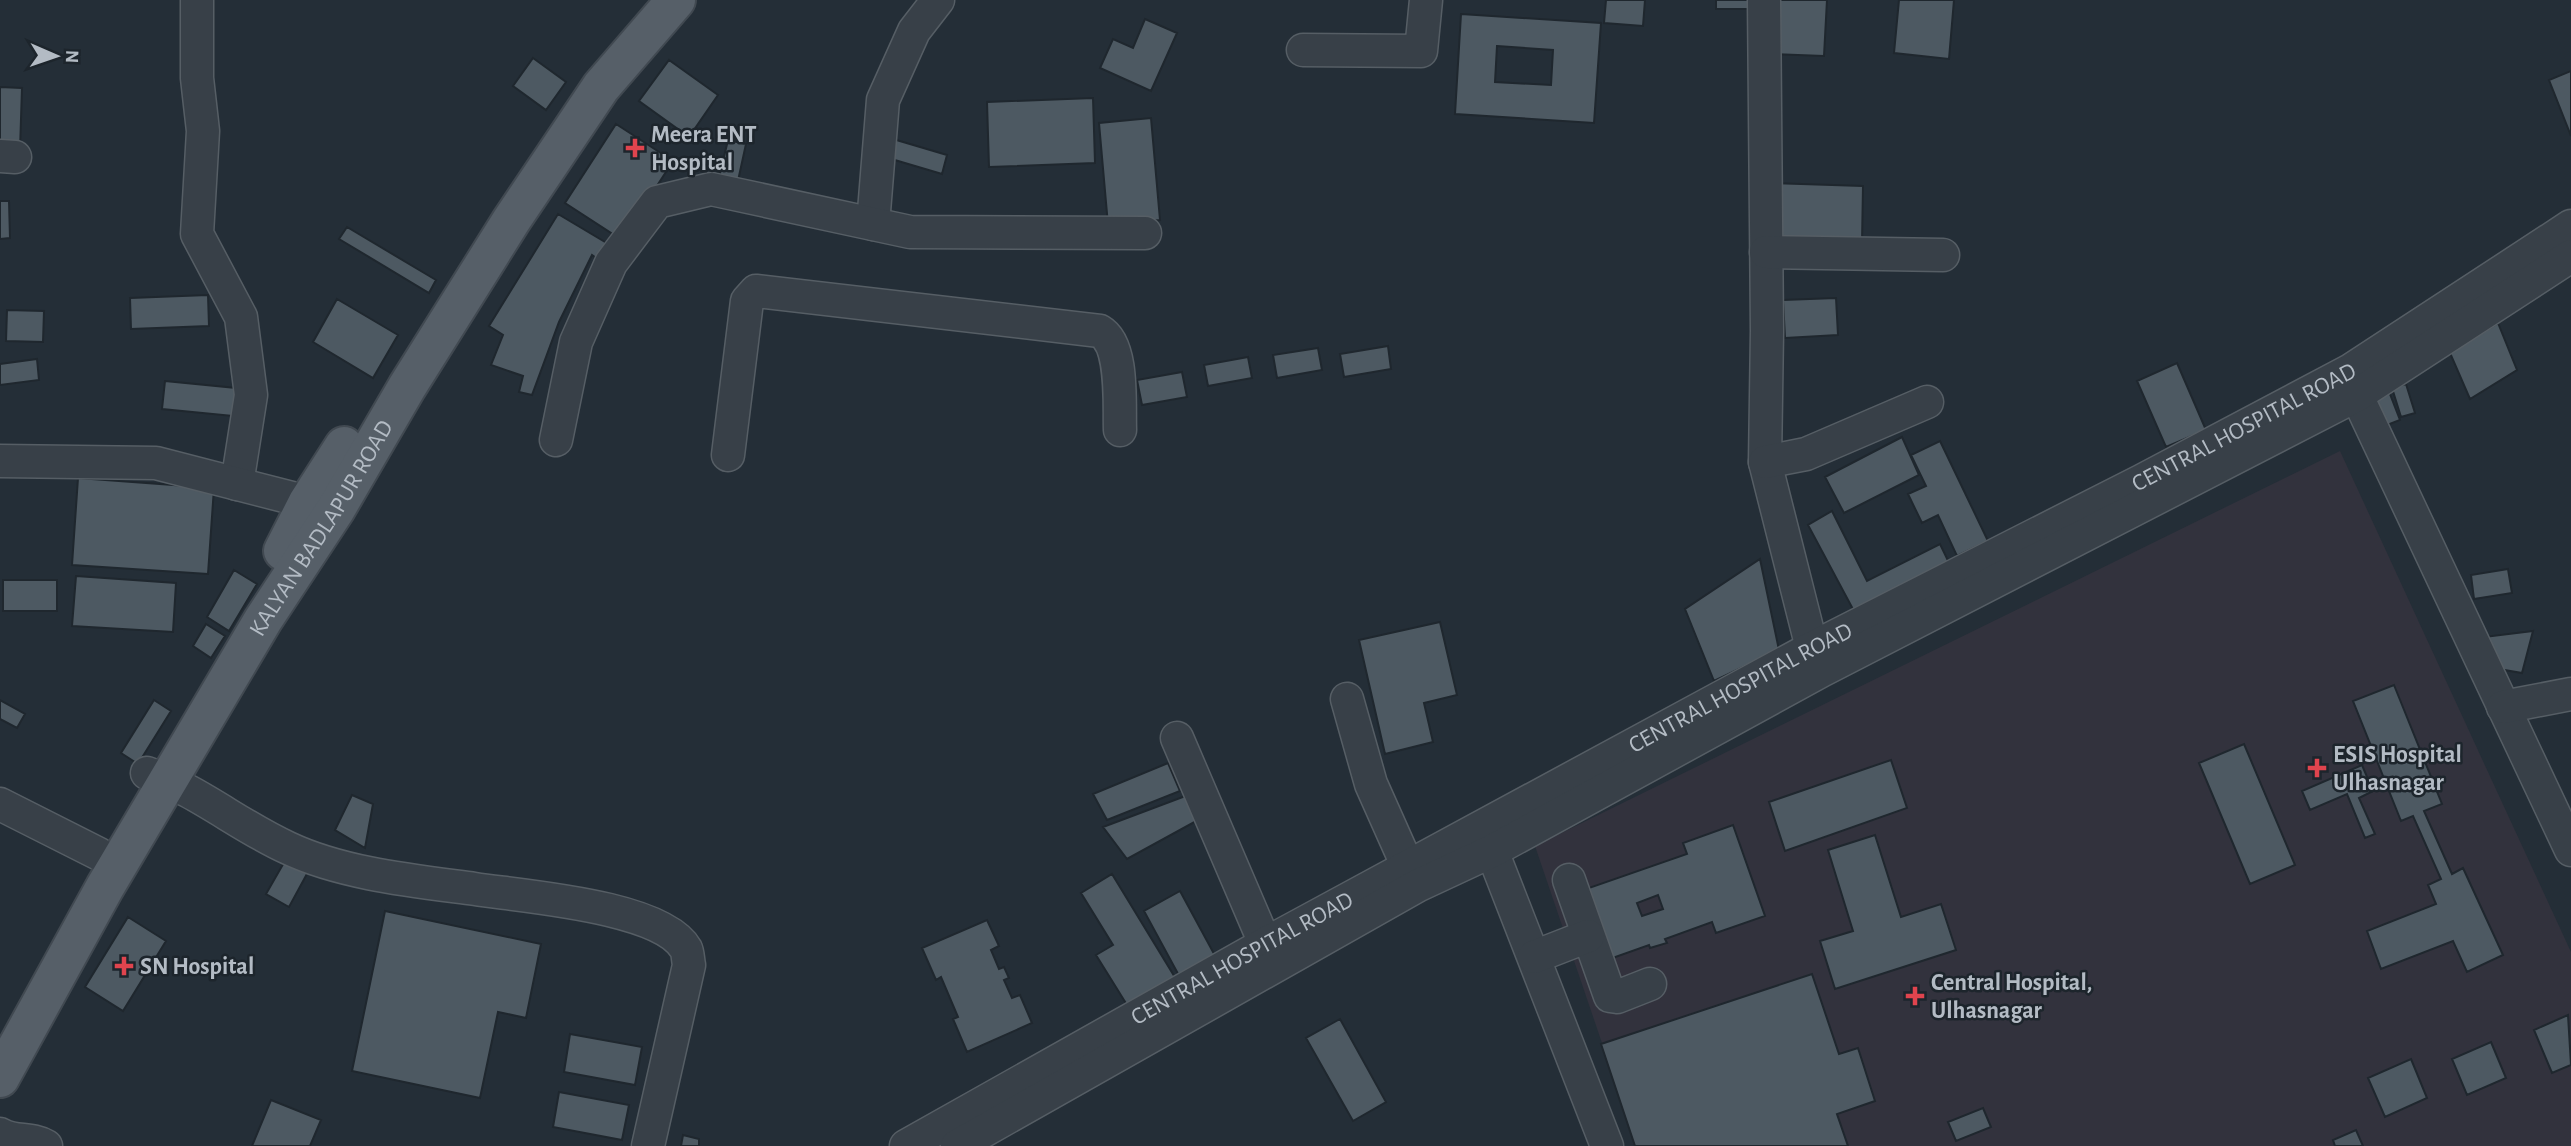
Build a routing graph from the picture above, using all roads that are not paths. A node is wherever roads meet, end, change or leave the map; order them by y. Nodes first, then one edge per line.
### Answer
1 (197, 0) edge
2 (643, 0) edge
3 (676, 0) edge
4 (938, 0) edge
5 (1426, 0) edge
6 (1764, 0) edge
7 (1303, 50) dead end
8 (873, 224) junction
9 (2571, 226) edge
10 (1145, 233) dead end
11 (1766, 252) junction
12 (1943, 255) dead end
13 (2571, 256) edge
14 (2351, 384) junction
15 (1927, 402) dead end
16 (1120, 430) dead end
17 (556, 440) dead end
18 (728, 455) dead end
19 (0, 461) edge
20 (1765, 462) junction
21 (237, 484) junction
22 (322, 506) junction
23 (1817, 659) junction
24 (2571, 694) edge
25 (1347, 699) dead end
26 (2503, 707) junction
27 (1177, 738) dead end
28 (159, 777) junction
29 (0, 804) edge
30 (1485, 840) junction
31 (2571, 850) edge
32 (99, 854) junction
33 (1408, 867) junction
34 (1569, 880) dead end
35 (1588, 936) junction
36 (1270, 955) junction
37 (1534, 957) junction
38 (1650, 984) dead end
39 (0, 1032) edge
40 (0, 1078) edge
41 (8, 1140) edge
42 (46, 1146) edge
43 (648, 1146) edge
44 (906, 1146) edge
45 (957, 1146) edge
46 (1607, 1146) edge

1 - 21 street
2 - 22 main road, KALYAN BADLAPUR ROAD
3 - 22 main road, KALYAN BADLAPUR ROAD
4 - 8 street
5 - 7 street
6 - 11 street
8 - 10 street
8 - 17 street
9 - 14 street, CENTRAL HOSPITAL ROAD
11 - 12 street
11 - 20 street
13 - 14 street, CENTRAL HOSPITAL ROAD
14 - 23 street, CENTRAL HOSPITAL ROAD
14 - 26 street
15 - 20 street
16 - 18 street
19 - 21 street
20 - 23 street
21 - 22 street
22 - 28 main road, KALYAN BADLAPUR ROAD
23 - 30 street, CENTRAL HOSPITAL ROAD
24 - 26 street
25 - 33 street
26 - 31 street
27 - 36 street
28 - 32 main road, KALYAN BADLAPUR ROAD
28 - 40 main road, KALYAN BADLAPUR ROAD
28 - 43 street
29 - 32 street
30 - 33 street, CENTRAL HOSPITAL ROAD
30 - 36 street, CENTRAL HOSPITAL ROAD
30 - 37 street
32 - 39 main road, KALYAN BADLAPUR ROAD
33 - 36 street, CENTRAL HOSPITAL ROAD
34 - 35 street
35 - 37 street
35 - 38 street
36 - 44 street, CENTRAL HOSPITAL ROAD
36 - 45 street, CENTRAL HOSPITAL ROAD
37 - 46 street
41 - 42 street

